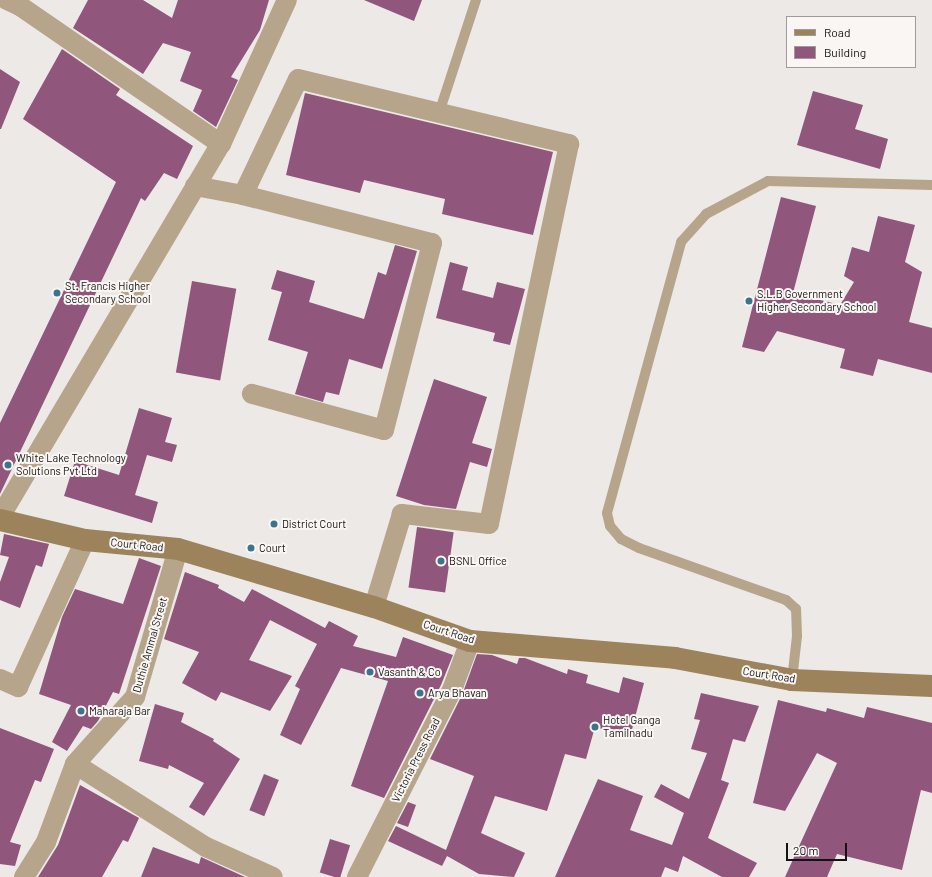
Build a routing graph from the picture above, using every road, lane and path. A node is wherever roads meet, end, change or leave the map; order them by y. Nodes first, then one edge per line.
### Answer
1 (7, 0) edge
2 (287, 0) edge
3 (476, 0) edge
4 (439, 113) junction
5 (221, 144) junction
6 (932, 185) edge
7 (195, 186) junction
8 (243, 195) junction
9 (252, 394) dead end
10 (0, 517) edge
11 (0, 520) edge
12 (85, 540) junction
13 (178, 549) junction
14 (374, 607) junction
15 (470, 641) junction
16 (0, 679) edge
17 (792, 680) junction
18 (932, 686) edge
19 (75, 764) junction
20 (24, 877) edge
21 (273, 877) edge
22 (357, 877) edge

1 - 5 street
2 - 5 street
3 - 4 lane
4 - 8 street
4 - 14 street
5 - 7 street
6 - 17 lane
7 - 8 street
7 - 10 street
8 - 9 street
11 - 12 main road, Court Road
12 - 13 main road, Court Road
12 - 16 street
13 - 14 main road, Court Road
13 - 19 street, Duthie Ammal Street
14 - 15 main road, Court Road
15 - 17 main road, Court Road
15 - 22 street, Victoria Press Road
17 - 18 main road, Court Road
19 - 20 street, Duthie Ammal Street
19 - 21 street

